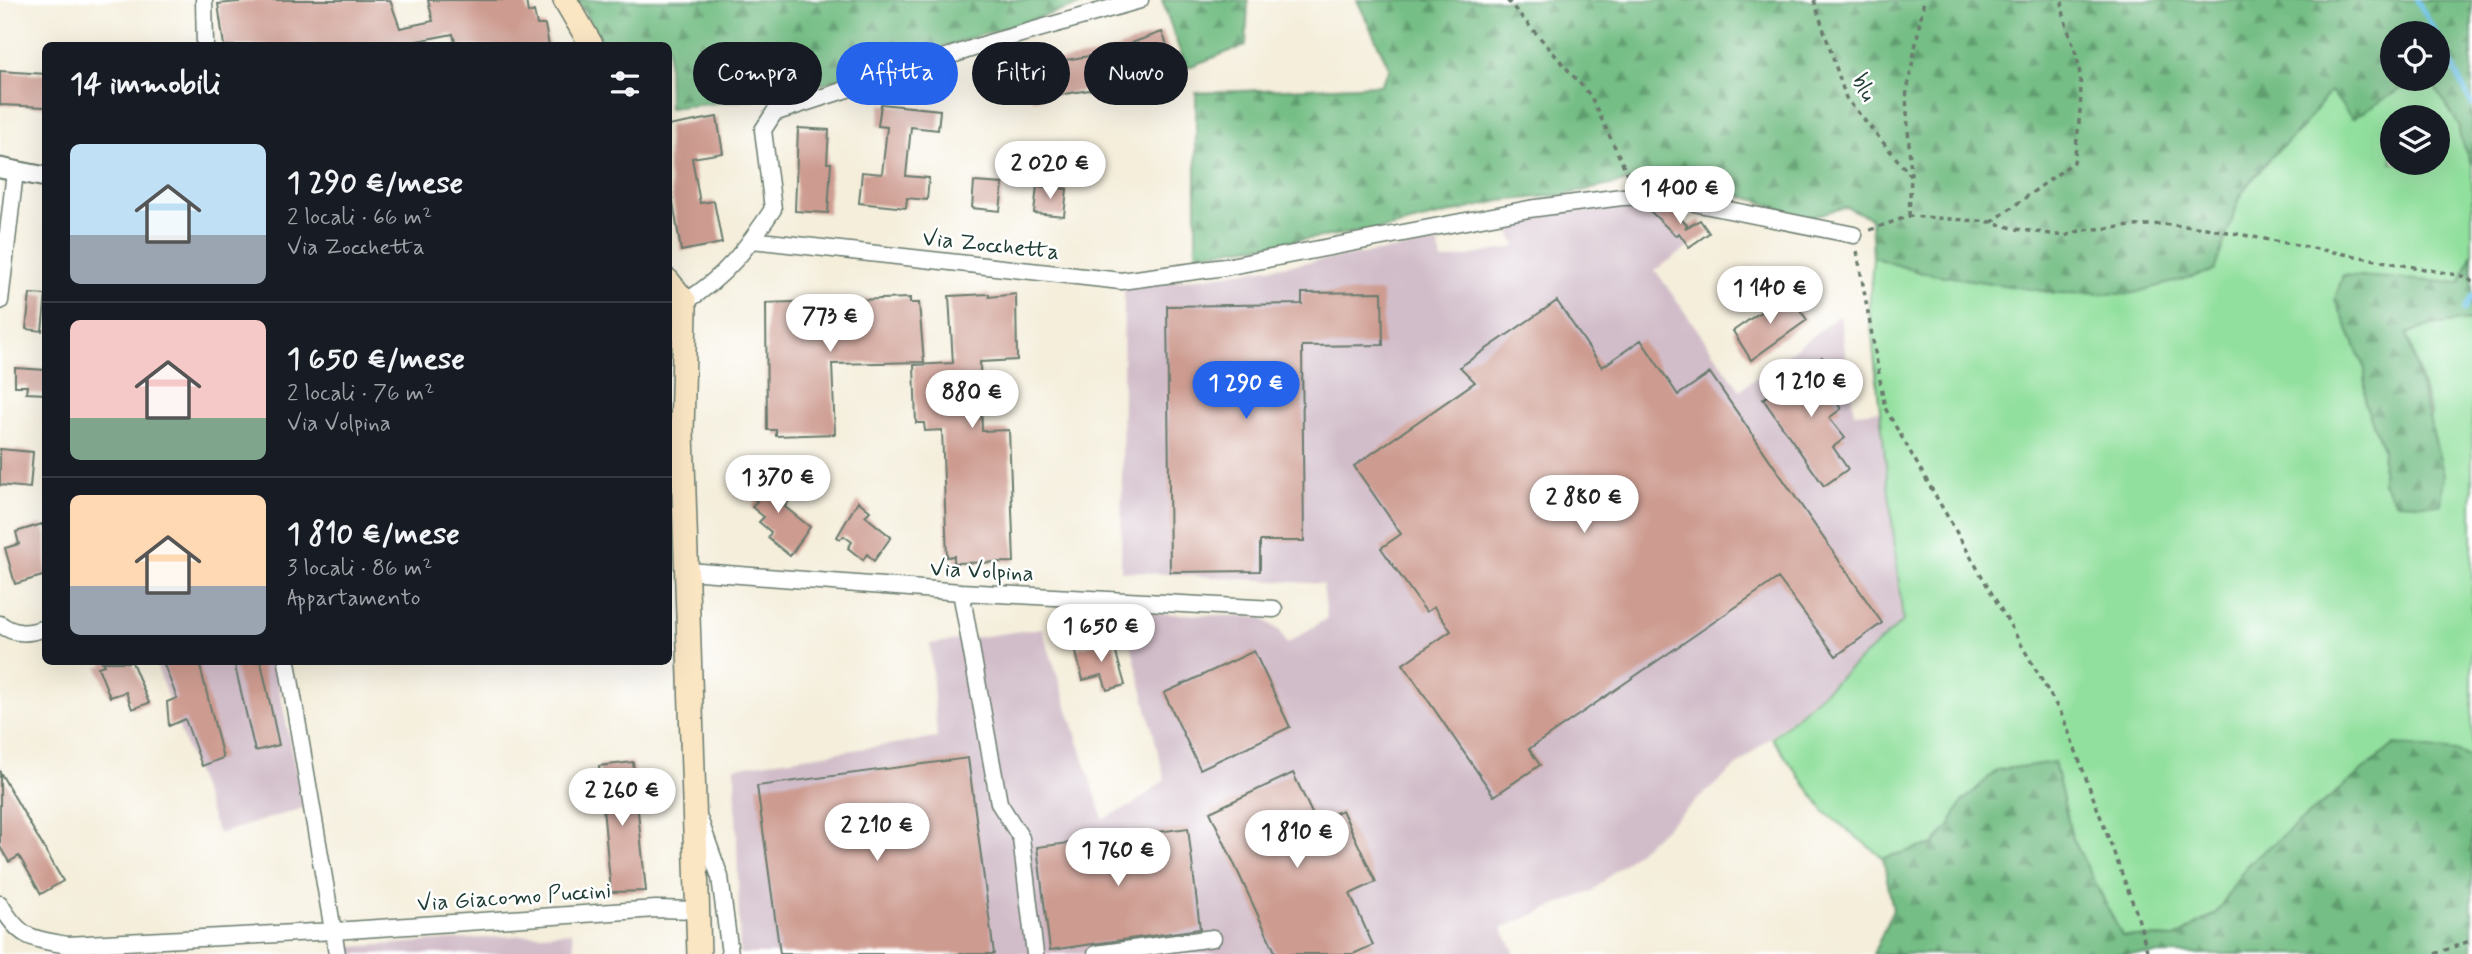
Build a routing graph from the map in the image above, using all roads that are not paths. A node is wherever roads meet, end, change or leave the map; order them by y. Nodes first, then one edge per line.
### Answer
1 (204, 0) edge
2 (565, 0) edge
3 (1140, 0) edge
4 (205, 42) edge
5 (590, 42) edge
6 (8, 170) edge
7 (42, 176) edge
8 (1854, 235) road end
9 (752, 240) junction
10 (672, 286) edge
11 (0, 301) edge
12 (685, 302) junction
13 (688, 571) junction
14 (961, 592) junction
15 (1274, 609) dead end
16 (0, 624) edge
17 (42, 629) edge
18 (288, 665) edge
19 (692, 801) junction
20 (0, 904) edge
21 (697, 910) junction
22 (334, 931) junction
23 (1213, 938) dead end
24 (337, 954) edge
25 (699, 954) edge
26 (730, 954) edge
27 (1035, 954) edge
28 (1096, 954) edge

1 - 4 street
2 - 5 main road
3 - 9 street
6 - 7 street
6 - 11 street
8 - 9 street, Via Zocchetta
9 - 12 street
10 - 12 main road
12 - 13 main road
13 - 14 street, Via Volpina
13 - 19 main road
14 - 15 street, Via Volpina
14 - 27 street
16 - 17 street
18 - 22 street
19 - 21 main road
19 - 26 street
20 - 22 street, Via Giacomo Puccini
21 - 22 street, Via Giacomo Puccini
21 - 25 main road
22 - 24 street
23 - 28 street

